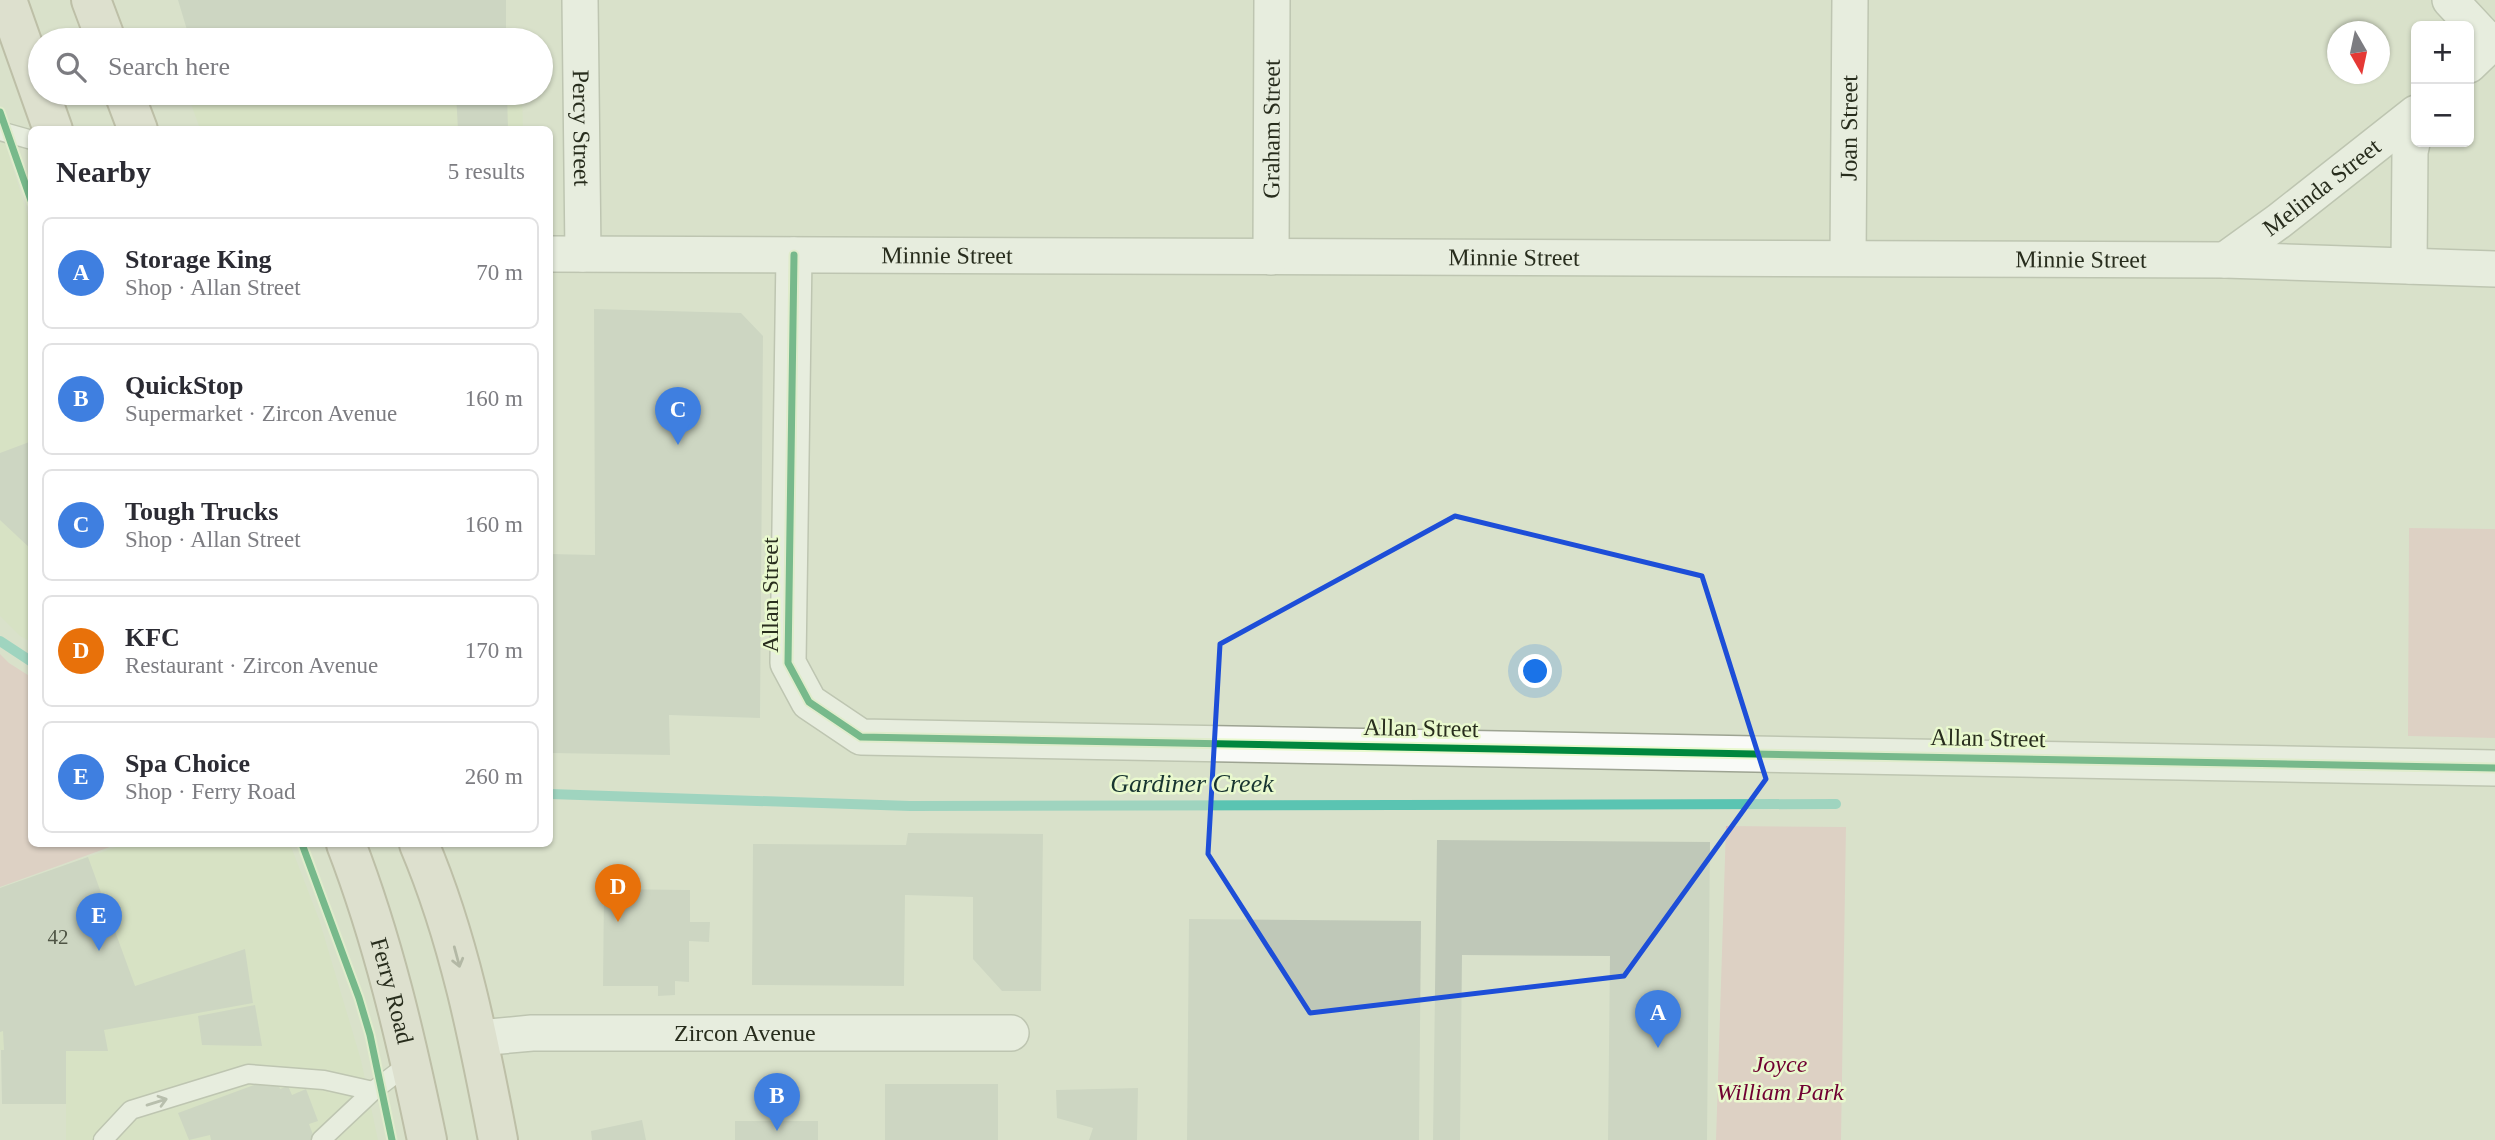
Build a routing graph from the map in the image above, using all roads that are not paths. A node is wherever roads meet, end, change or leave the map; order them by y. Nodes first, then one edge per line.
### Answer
1 (7, 0) edge
2 (91, 0) edge
3 (580, 0) edge
4 (1272, 0) edge
5 (1850, 0) edge
6 (2450, 0) edge
7 (102, 28) edge
8 (2485, 50) edge
9 (28, 59) edge
10 (44, 105) edge
11 (129, 105) edge
12 (2411, 117) edge
13 (52, 126) edge
14 (136, 126) edge
15 (0, 131) edge
16 (28, 138) edge
17 (2411, 147) edge
18 (566, 254) edge
19 (794, 255) junction
20 (1270, 257) junction
21 (1848, 258) junction
22 (2225, 260) junction
23 (2409, 265) junction
24 (2490, 270) edge
25 (2495, 768) edge
26 (347, 847) edge
27 (420, 847) edge
28 (1011, 1033) dead end
29 (479, 1038) junction
30 (411, 1061) junction
31 (373, 1091) junction
32 (103, 1140) edge
33 (321, 1140) edge
34 (427, 1140) edge
35 (498, 1140) edge

1 - 9 main road
2 - 7 main road
3 - 18 street, Percy Street
4 - 20 street, Graham Street
5 - 21 street, Joan Street
6 - 8 street
10 - 13 main road
11 - 14 main road
12 - 22 street, Melinda Street
15 - 16 lane
17 - 23 street, Melinda Street
18 - 19 street, Minnie Street
19 - 20 street, Minnie Street
19 - 25 street, Allan Street
20 - 21 street, Minnie Street
21 - 22 street, Minnie Street
22 - 23 street, Minnie Street
23 - 24 street, Minnie Street
26 - 30 main road, Ferry Road
27 -> 29 main road
28 - 29 street, Zircon Avenue
29 - 35 main road
30 - 31 lane
30 - 34 main road, Ferry Road
32 -> 31 lane
31 - 33 lane

